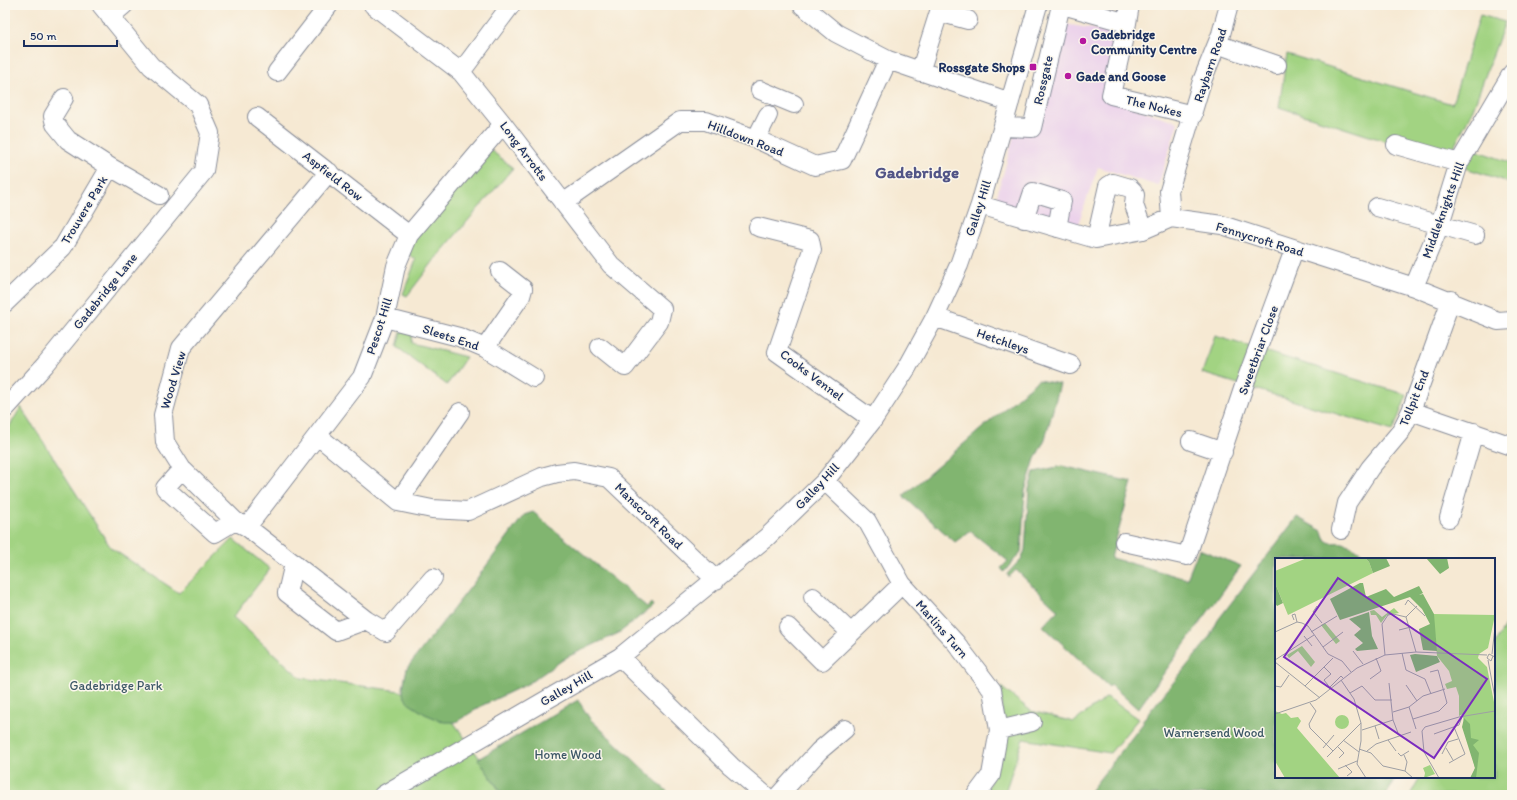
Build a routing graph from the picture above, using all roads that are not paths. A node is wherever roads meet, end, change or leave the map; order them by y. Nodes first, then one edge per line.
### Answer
1 (124, 5) edge
2 (329, 5) edge
3 (373, 5) edge
4 (511, 5) edge
5 (802, 5) edge
6 (1038, 5) edge
7 (1062, 5) edge
8 (1130, 5) edge
9 (1229, 5) edge
10 (105, 11) edge
11 (968, 20) dead end
12 (1127, 23) junction
13 (1217, 44) junction
14 (888, 60) junction
15 (1277, 65) dead end
16 (277, 72) dead end
17 (461, 72) junction
18 (920, 72) junction
19 (1512, 72) edge
20 (760, 90) dead end
21 (64, 98) dead end
22 (1010, 102) junction
23 (794, 104) dead end
24 (772, 106) junction
25 (1193, 115) junction
26 (257, 117) dead end
27 (503, 124) junction
28 (1003, 127) junction
29 (756, 139) junction
30 (1396, 145) dead end
31 (1459, 163) junction
32 (106, 164) junction
33 (329, 172) junction
34 (159, 195) dead end
35 (563, 203) junction
36 (980, 205) junction
37 (1377, 207) dead end
38 (1024, 218) junction
39 (1171, 218) junction
40 (1440, 224) junction
41 (758, 227) dead end
42 (1057, 228) junction
43 (1143, 230) junction
44 (409, 235) junction
45 (1475, 235) dead end
46 (1096, 239) junction
47 (1294, 250) junction
48 (500, 271) dead end
49 (1414, 287) junction
50 (1451, 300) junction
51 (5, 303) edge
52 (935, 317) junction
53 (385, 318) junction
54 (1512, 320) edge
55 (600, 347) dead end
56 (485, 348) junction
57 (1071, 365) dead end
58 (534, 378) dead end
59 (5, 409) edge
60 (1411, 410) junction
61 (460, 412) dead end
62 (872, 420) junction
63 (1474, 432) junction
64 (318, 436) junction
65 (1191, 441) dead end
66 (1512, 446) edge
67 (1223, 452) junction
68 (182, 469) junction
69 (825, 481) junction
70 (398, 502) junction
71 (1449, 518) dead end
72 (241, 524) junction
73 (1341, 530) dead end
74 (1124, 542) dead end
75 (294, 563) junction
76 (433, 578) dead end
77 (716, 580) junction
78 (902, 584) junction
79 (813, 597) dead end
80 (366, 620) junction
81 (788, 627) dead end
82 (851, 633) junction
83 (620, 657) junction
84 (1032, 722) dead end
85 (845, 729) dead end
86 (999, 730) junction
87 (383, 795) edge
88 (765, 795) edge
89 (779, 795) edge
90 (976, 795) edge

1 - 10 street
2 - 16 street
3 - 17 street, Long Arrotts
4 - 17 street
5 - 14 street
6 - 22 street, Galley Hill
7 - 12 street
7 - 28 street, Rossgate
8 - 12 street
9 - 13 street, Raybarn Road
10 - 59 street, Gadebridge Lane
11 - 18 street
12 - 25 street, The Nokes
13 - 15 street
13 - 25 street, Raybarn Road
14 - 18 street
14 - 29 street, Hilldown Road
17 - 27 street, Long Arrotts
18 - 22 street
19 - 31 street, Middleknights Hill
20 - 24 street
21 - 32 street
22 - 28 street, Galley Hill
23 - 24 street
24 - 29 street
25 - 39 street, Raybarn Road
26 - 33 street, Aspfield Row
27 - 35 street, Long Arrotts
27 - 44 street, Pescot Hill
28 - 36 street, Galley Hill
29 - 35 street, Hilldown Road
30 - 31 street
31 - 40 street, Middleknights Hill
32 - 34 street
32 - 51 street, Trouvere Park
33 - 44 street, Aspfield Row
33 - 68 street, Wood View
35 - 55 street, Long Arrotts
36 - 38 street
36 - 52 street, Galley Hill
37 - 40 street
38 - 42 street
38 - 42 street
39 - 43 street
39 - 47 street, Fennycroft Road
40 - 45 street
40 - 49 street, Middleknights Hill
41 - 62 street, Cooks Vennel
42 - 46 street
43 - 46 street
43 - 46 street
44 - 53 street, Pescot Hill
47 - 49 street, Fennycroft Road
47 - 67 street, Sweetbriar Close
48 - 56 street
49 - 50 street, Fennycroft Road
50 - 54 street, Fennycroft Road
50 - 60 street, Tollpit End
52 - 57 street, Hetchleys
52 - 62 street, Galley Hill
53 - 56 street, Sleets End
53 - 64 street, Pescot Hill
56 - 58 street, Sleets End
60 - 63 street
60 - 73 street, Tollpit End
61 - 70 street
62 - 69 street, Galley Hill
63 - 66 street
63 - 71 street
64 - 70 street, Manscroft Road
64 - 72 street, Pescot Hill
65 - 67 street
67 - 74 street, Sweetbriar Close
68 - 72 street, Wood View
68 - 72 street
69 - 77 street, Galley Hill
69 - 78 street, Marlins Turn
70 - 77 street, Manscroft Road
72 - 75 street, Wood View
75 - 80 street, Wood View
75 - 80 street
76 - 80 street, Wood View
77 - 83 street, Galley Hill
78 - 82 street
78 - 86 street, Marlins Turn
79 - 82 street
81 - 82 street
83 - 87 street, Galley Hill
83 - 88 street
84 - 86 street
85 - 89 street
86 - 90 street, Marlins Turn

